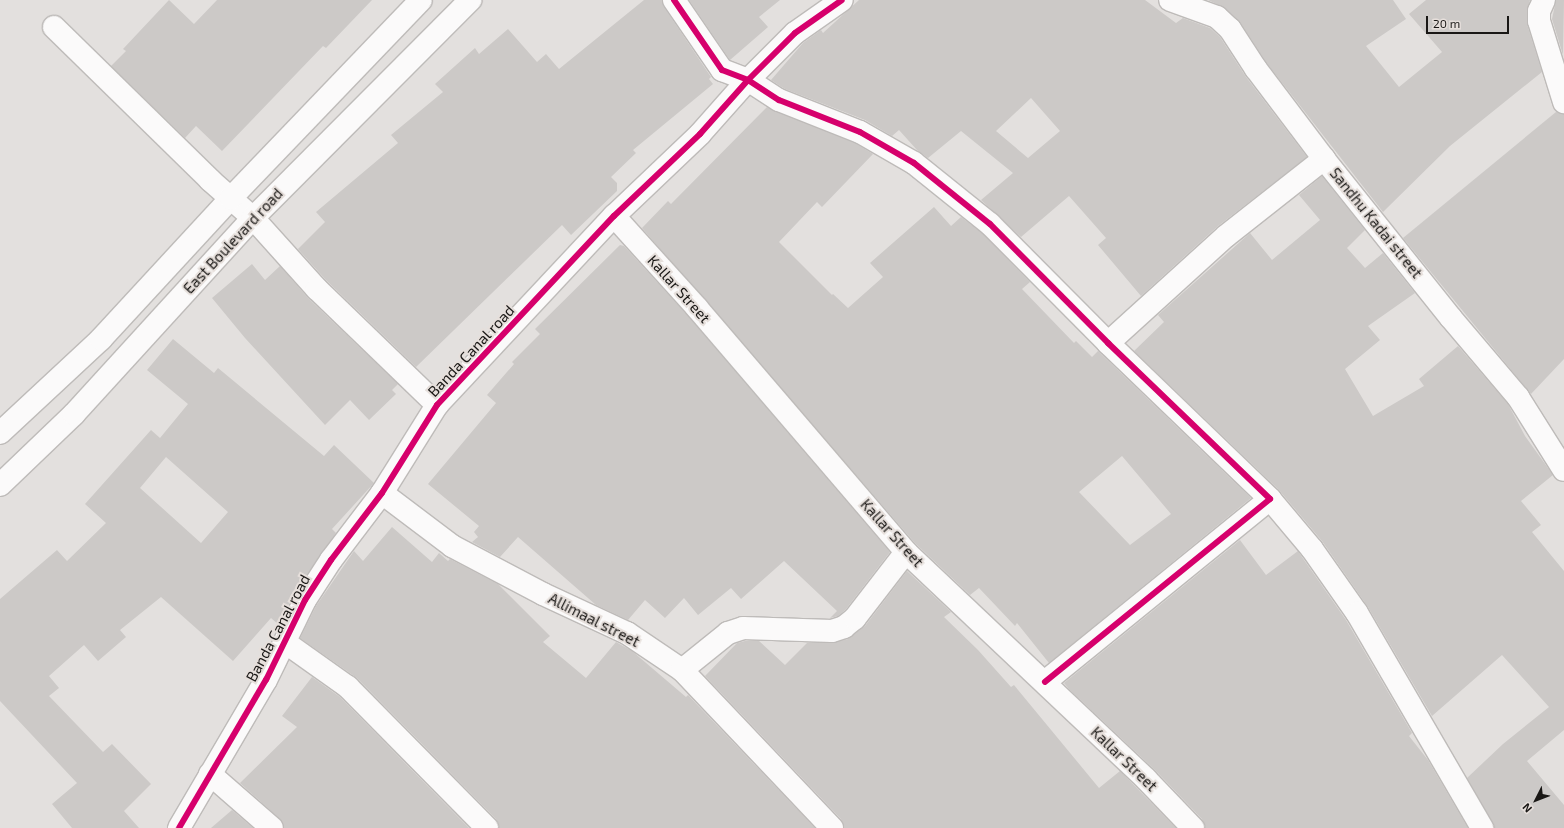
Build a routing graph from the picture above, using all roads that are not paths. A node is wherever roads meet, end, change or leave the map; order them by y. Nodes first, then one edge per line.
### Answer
1 (421, 0) edge
2 (470, 0) edge
3 (674, 0) edge
4 (842, 0) edge
5 (1170, 0) edge
6 (1544, 0) edge
7 (54, 27) dead end
8 (748, 80) junction
9 (1564, 102) edge
10 (1324, 159) junction
11 (231, 198) junction
12 (614, 216) junction
13 (253, 218) junction
14 (1108, 343) junction
15 (437, 405) junction
16 (0, 433) edge
17 (1564, 470) edge
18 (0, 485) edge
19 (382, 493) junction
20 (1270, 499) junction
21 (906, 552) junction
22 (286, 642) junction
23 (682, 670) junction
24 (1045, 682) junction
25 (210, 774) junction
26 (179, 828) edge
27 (272, 828) edge
28 (487, 828) edge
29 (832, 828) edge
30 (1193, 828) edge
31 (1482, 828) edge

1 - 11 street
2 - 13 street, East Boulevard road
3 - 8 street
4 - 8 street, Banda Canal road
5 - 10 street, Sandhu Kadai street
6 - 9 street
7 - 11 street
8 - 12 street, Banda Canal road
8 - 14 street
10 - 14 street
10 - 17 street, Sandhu Kadai street
11 - 13 street
11 - 16 street
12 - 15 street, Banda Canal road
12 - 21 street, Kallar Street
13 - 15 street
13 - 18 street, East Boulevard road
14 - 20 street
15 - 19 street, Banda Canal road
19 - 22 street, Banda Canal road
19 - 23 street, Allimaal street
20 - 24 street
20 - 31 street
21 - 23 street
21 - 24 street, Kallar Street
22 - 25 street, Banda Canal road
22 - 28 street
23 - 29 street, Allimaal street
24 - 30 street, Kallar Street
25 - 26 street, Banda Canal road
25 - 27 street

